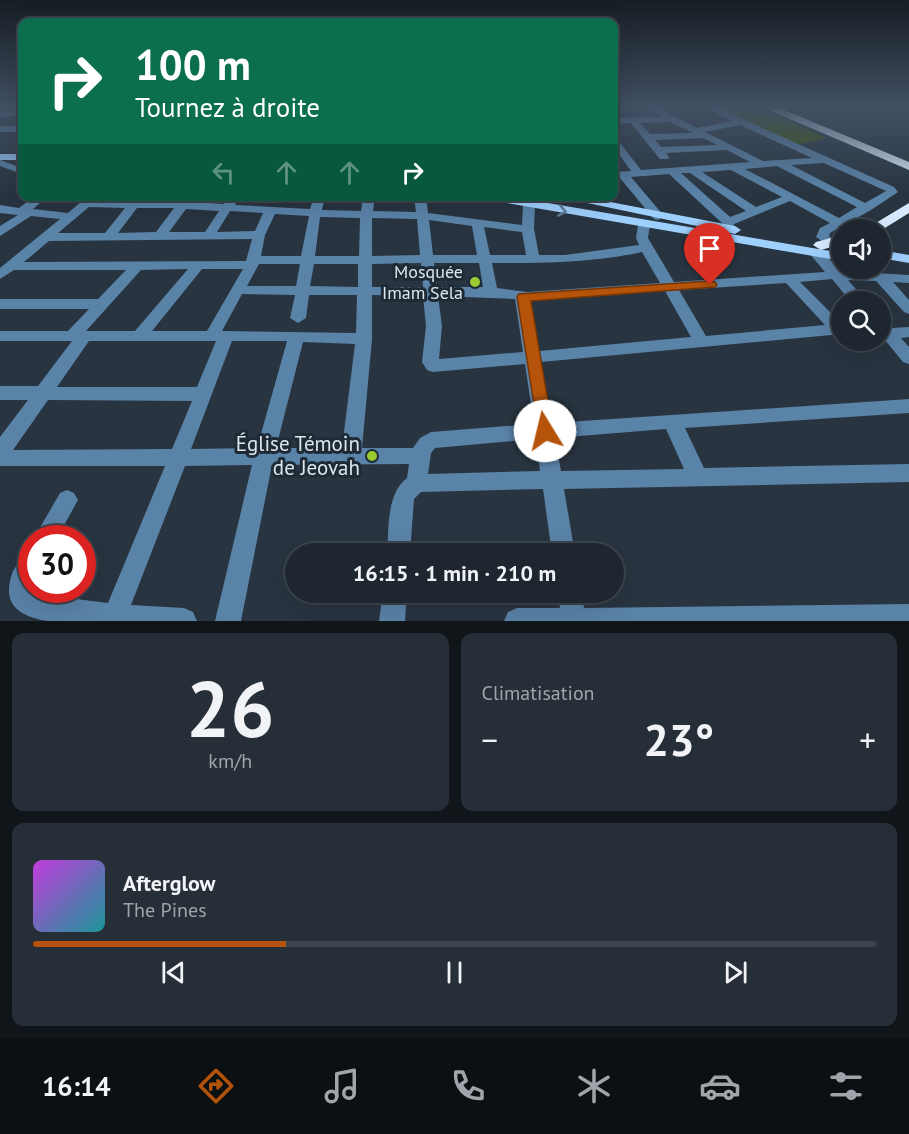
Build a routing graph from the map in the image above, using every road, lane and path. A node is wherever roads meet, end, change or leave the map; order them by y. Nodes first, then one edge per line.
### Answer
1 (704, 136) joint
2 (772, 136) edge
3 (837, 136) edge
4 (852, 136) edge
5 (648, 138) joint
6 (842, 138) junction
7 (618, 147) edge
8 (728, 148) junction
9 (0, 150) edge
10 (18, 150) edge
11 (658, 150) junction
12 (0, 157) edge
13 (18, 157) edge
14 (618, 157) edge
15 (626, 157) junction
16 (909, 159) edge
17 (826, 160) junction
18 (0, 163) edge
19 (778, 163) junction
20 (761, 164) junction
21 (733, 166) junction
22 (909, 166) edge
23 (691, 169) junction
24 (18, 170) edge
25 (674, 170) junction
26 (638, 173) junction
27 (618, 174) edge
28 (909, 177) edge
29 (791, 197) junction
30 (38, 201) edge
31 (90, 201) edge
32 (109, 201) edge
33 (185, 201) edge
34 (232, 201) edge
35 (319, 201) edge
36 (368, 201) edge
37 (420, 201) edge
38 (509, 201) edge
39 (584, 201) edge
40 (134, 204) junction
41 (529, 205) junction
42 (270, 206) edge
43 (909, 207) edge
44 (227, 208) junction
45 (867, 208) junction
46 (0, 209) edge
47 (754, 211) junction
48 (25, 213) junction
49 (315, 213) junction
50 (366, 215) junction
51 (422, 216) junction
52 (658, 216) junction
53 (72, 217) junction
54 (855, 219) edge
55 (890, 219) edge
56 (477, 222) junction
57 (644, 225) junction
58 (728, 225) junction
59 (528, 229) junction
60 (0, 232) edge
61 (259, 235) junction
62 (160, 236) junction
63 (208, 236) junction
64 (48, 237) junction
65 (108, 237) junction
66 (831, 241) edge
67 (646, 247) junction
68 (891, 256) edge
69 (909, 258) edge
70 (367, 259) junction
71 (307, 260) junction
72 (427, 260) junction
73 (484, 260) junction
74 (533, 260) junction
75 (252, 262) junction
76 (137, 266) junction
77 (197, 267) junction
78 (909, 268) edge
79 (891, 269) edge
80 (5, 270) edge
81 (891, 273) edge
82 (831, 275) edge
83 (790, 279) junction
84 (839, 279) edge
85 (887, 279) edge
86 (909, 279) edge
87 (670, 288) junction
88 (238, 290) junction
89 (302, 290) junction
90 (365, 291) junction
91 (850, 291) edge
92 (431, 292) junction
93 (491, 292) junction
94 (524, 297) junction
95 (0, 304) edge
96 (102, 304) junction
97 (909, 309) edge
98 (831, 321) edge
99 (297, 327) junction
100 (891, 328) edge
101 (831, 330) edge
102 (909, 332) edge
103 (0, 336) edge
104 (78, 336) junction
105 (891, 336) edge
106 (138, 337) junction
107 (218, 337) junction
108 (364, 339) junction
109 (701, 340) junction
110 (533, 355) junction
111 (909, 358) edge
112 (0, 393) edge
113 (43, 393) junction
114 (203, 394) junction
115 (909, 406) edge
116 (672, 421) junction
117 (545, 431) junction
118 (0, 452) edge
119 (351, 456) junction
120 (420, 456) junction
121 (179, 457) junction
122 (264, 457) junction
123 (0, 458) edge
124 (909, 473) edge
125 (698, 476) junction
126 (552, 479) junction
127 (417, 483) junction
128 (67, 500) dead end
129 (53, 525) edge
130 (399, 543) edge
131 (562, 543) edge
132 (27, 603) edge
133 (394, 603) edge
134 (572, 603) edge
135 (115, 615) junction
136 (909, 616) edge
137 (85, 618) edge
138 (184, 621) edge
139 (228, 621) edge
140 (392, 621) edge
141 (517, 621) edge
142 (574, 621) edge

1 - 5 street
1 - 8 street
2 - 17 street
3 - 6 highway
4 - 16 highway
5 - 11 street
6 - 22 highway
6 - 28 highway
7 - 15 street
8 - 11 street
8 - 20 street
9 - 10 main road
11 - 25 street
12 - 13 main road
14 - 15 street
15 - 26 street
17 - 19 street
17 - 45 street
18 - 24 street
19 - 20 street
19 - 45 street
20 - 21 street
21 - 23 street
21 - 29 street
23 - 25 street
23 - 47 street
25 - 26 street
25 - 58 street
26 - 27 street
27 - 52 street
29 - 47 street
29 - 66 street
30 - 48 street
31 - 53 street
32 - 40 street
33 - 40 street
33 - 44 street
33 - 62 street
34 - 44 street
35 - 49 street
36 - 50 street
37 - 51 street
38 - 41 main road
39 - 52 main road
40 - 65 street
41 -> 57 main road
41 - 59 street
42 - 44 street
42 - 49 street
42 - 61 street
43 - 55 highway
44 - 63 street
45 - 54 street
46 - 48 street
47 - 58 street
48 - 53 street
48 - 60 street
49 - 50 street
49 - 71 street
50 - 51 street
50 - 70 street
51 - 56 street
51 - 72 street
52 - 58 main road
53 - 64 street
56 - 59 street
56 - 73 street
57 - 66 main road
57 - 67 street
58 - 66 main road
59 - 74 street
61 - 63 street
61 - 75 street
62 - 63 street
62 - 65 street
64 - 65 street
64 - 80 street
67 - 74 street
67 - 87 street
68 - 69 main road
70 - 71 street
70 - 72 street
70 - 90 street
71 - 75 street
71 - 89 street
72 - 73 street
72 - 92 street
73 - 74 street
73 - 93 street
75 - 77 street
75 - 88 street
76 - 77 street
76 - 80 street
76 - 96 street
77 - 106 street
78 - 79 main road
81 - 86 street
82 - 83 street
83 - 87 street
83 - 98 street
84 - 91 street
85 - 97 street
87 - 94 street
87 - 109 street
88 - 89 street
88 - 107 street
89 - 90 street
89 - 99 street
90 - 92 street
90 - 108 street
92 - 93 street
92 - 110 street
93 - 94 street
94 - 110 street
95 - 96 street
96 - 104 street
99 - 107 street
99 - 108 street
99 - 122 street
100 - 102 street
101 - 109 street
103 - 104 street
104 - 106 street
104 - 113 street
105 - 111 street
106 - 107 street
107 - 114 street
108 - 119 street
109 - 110 street
110 - 117 street
112 - 113 street
113 - 114 street
113 - 118 street
114 - 121 street
115 - 116 street
116 - 117 street
116 - 125 street
117 - 120 street
117 - 126 street
119 - 120 street
119 - 122 street
120 - 127 street
121 - 122 street
121 - 123 street
121 - 135 street
122 - 139 street
124 - 125 street
125 - 126 street
126 - 127 street
126 - 131 street
127 - 130 street
128 - 129 street
132 - 137 street
133 - 140 street
134 - 142 street
135 - 137 street
135 - 138 street
136 - 142 street
141 - 142 street

